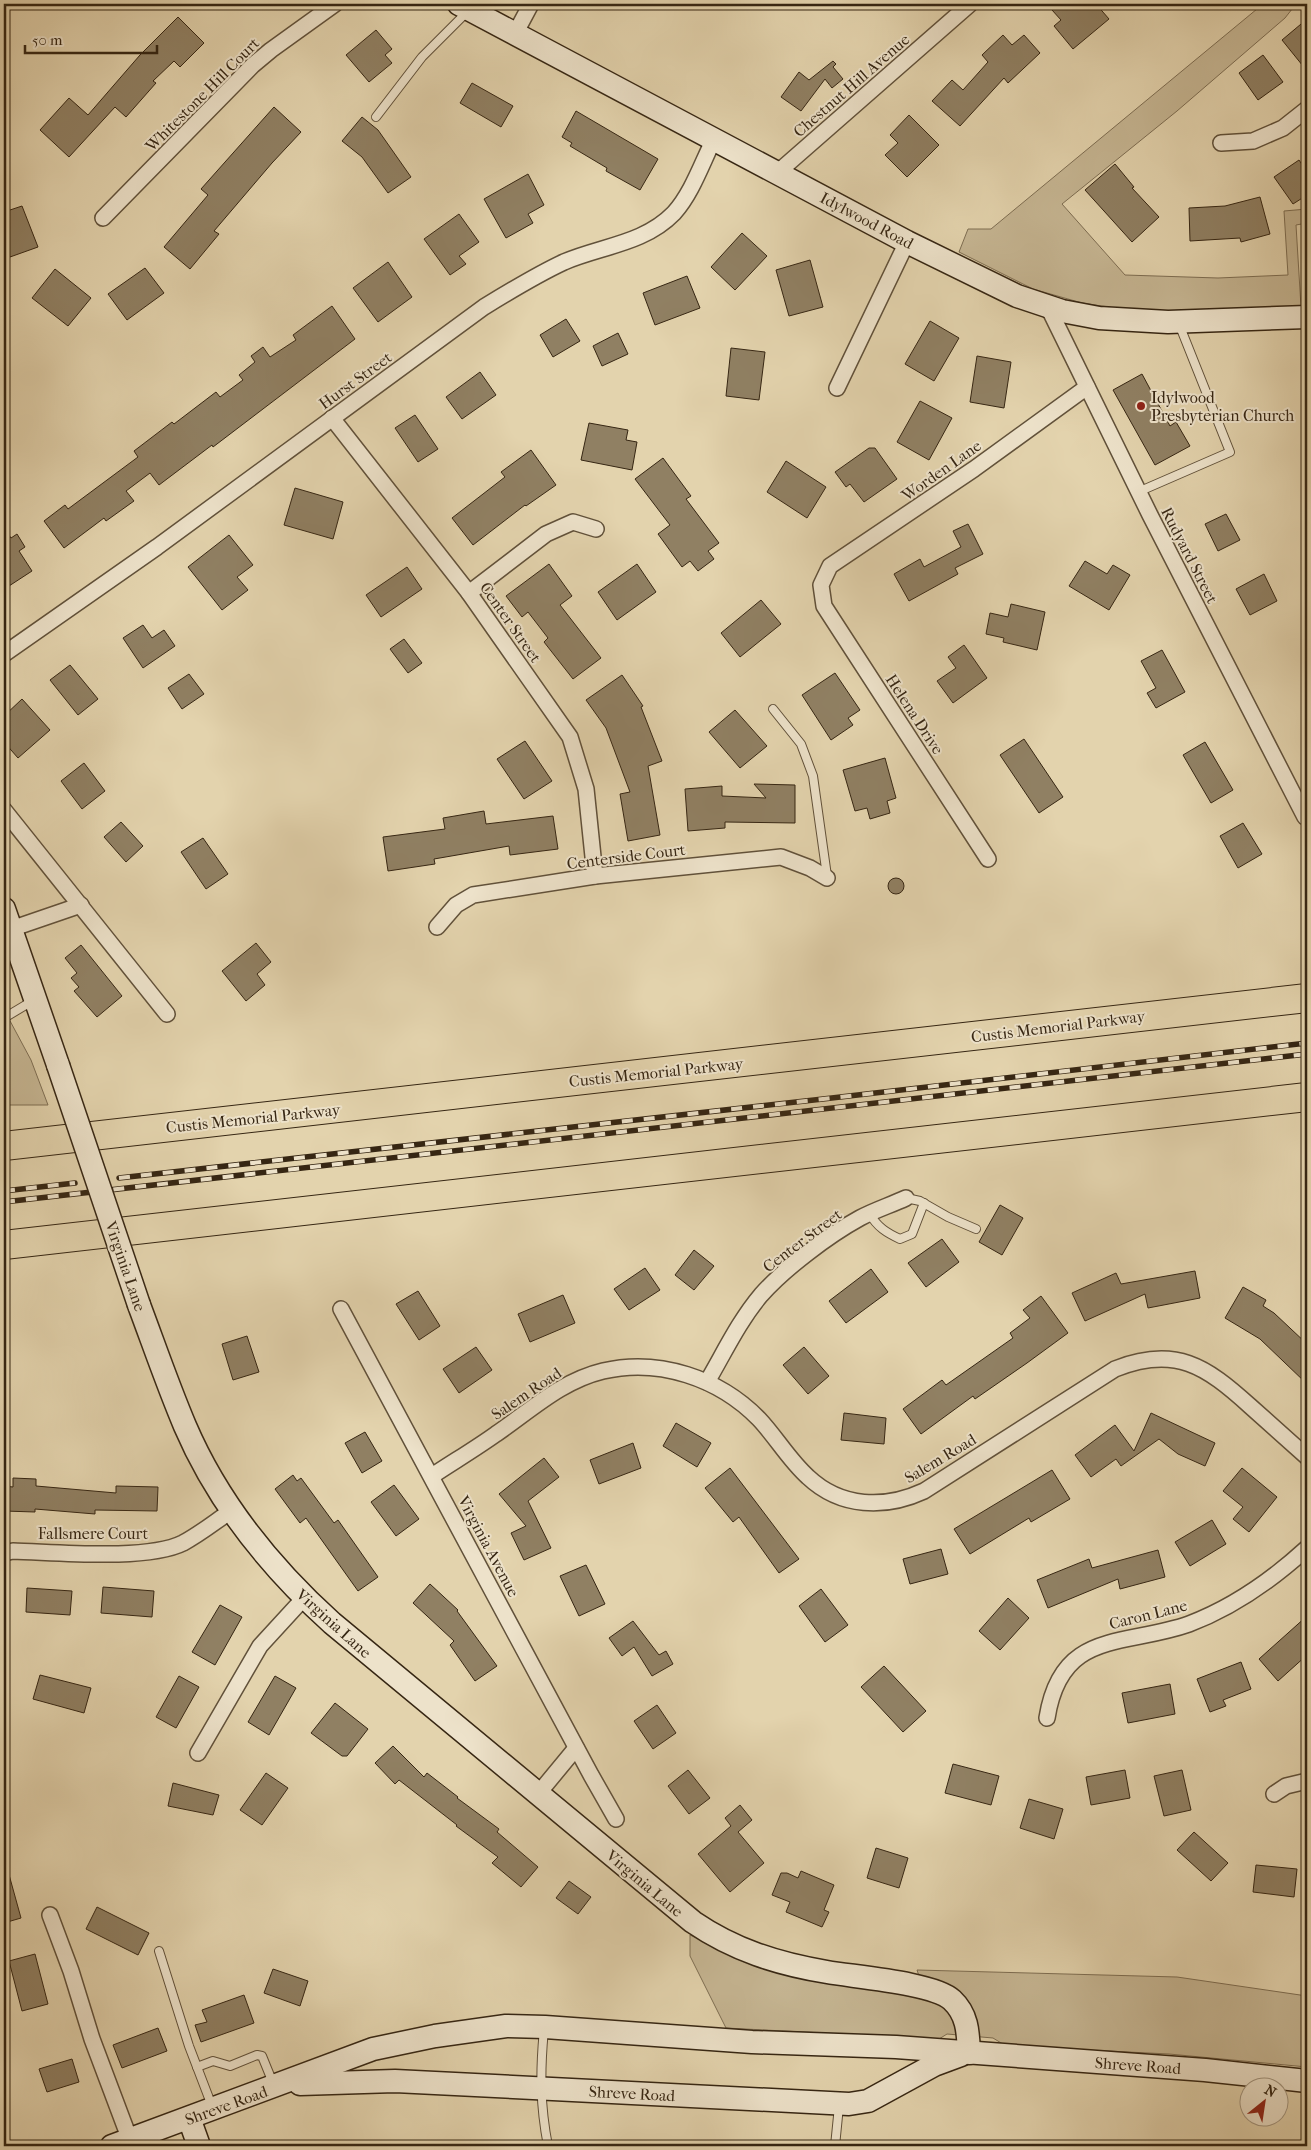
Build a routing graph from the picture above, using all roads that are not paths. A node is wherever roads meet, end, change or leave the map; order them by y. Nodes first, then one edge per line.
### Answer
1 (335, 4) edge
2 (531, 4) edge
3 (970, 4) edge
4 (464, 7) edge
5 (515, 34) junction
6 (1307, 109) edge
7 (376, 117) dead end
8 (714, 139) junction
9 (1222, 143) dead end
10 (777, 173) junction
11 (103, 218) dead end
12 (907, 242) junction
13 (1048, 307) junction
14 (1307, 318) edge
15 (1178, 322) junction
16 (1087, 387) junction
17 (837, 388) dead end
18 (332, 418) junction
19 (1138, 492) junction
20 (596, 529) dead end
21 (821, 585) joint
22 (469, 592) junction
23 (4, 654) edge
24 (773, 709) dead end
25 (4, 810) edge
26 (1305, 817) dead end
27 (988, 859) dead end
28 (595, 876) junction
29 (827, 878) joint
30 (81, 905) junction
31 (7, 919) edge
32 (437, 927) dead end
33 (1307, 998) edge
34 (35, 1000) junction
35 (168, 1014) dead end
36 (4, 1018) edge
37 (1307, 1097) edge
38 (4, 1146) edge
39 (906, 1198) joint
40 (924, 1203) junction
41 (870, 1214) junction
42 (976, 1229) dead end
43 (4, 1245) edge
44 (341, 1309) dead end
45 (707, 1382) junction
46 (1307, 1458) edge
47 (432, 1476) junction
48 (231, 1511) junction
49 (1307, 1548) edge
50 (4, 1553) edge
51 (304, 1598) junction
52 (1047, 1718) dead end
53 (576, 1748) junction
54 (198, 1752) dead end
55 (1307, 1781) edge
56 (538, 1794) junction
57 (1274, 1794) dead end
58 (616, 1819) dead end
59 (50, 1915) dead end
60 (159, 1951) dead end
61 (545, 2027) junction
62 (896, 2047) junction
63 (969, 2053) junction
64 (197, 2067) junction
65 (1307, 2081) edge
66 (279, 2086) junction
67 (894, 2088) junction
68 (540, 2089) junction
69 (840, 2104) junction
70 (213, 2110) junction
71 (189, 2118) junction
72 (121, 2143) edge
73 (199, 2146) edge
74 (548, 2146) edge
75 (835, 2146) edge

1 - 11 street, Whitestone Hill Court
2 - 5 street
3 - 10 street, Chestnut Hill Avenue
4 - 5 main road, Idylwood Road
4 - 7 lane
5 - 8 main road, Idylwood Road
6 - 9 street
8 - 10 main road, Idylwood Road
8 - 18 street, Hurst Street
10 - 12 main road, Idylwood Road
12 - 13 main road, Idylwood Road
12 - 17 street
13 - 15 main road, Idylwood Road
13 - 16 street, Rudyard Street
14 - 15 main road, Idylwood Road
15 - 19 lane
16 - 19 street, Rudyard Street
16 - 21 street, Worden Lane
18 - 22 street, Center Street
18 - 23 street, Hurst Street
19 - 26 street, Rudyard Street
20 - 22 street
21 - 27 street, Helena Drive
22 - 28 street, Center Street
24 - 29 lane
25 - 30 street
28 - 29 street, Centerside Court
28 - 32 street, Centerside Court
30 - 31 street
30 - 35 street
31 - 34 main road, Virginia Lane
33 - 38 highway, Custis Memorial Parkway
34 - 36 lane
34 - 48 main road, Virginia Lane, bridge
37 - 43 highway
39 - 40 lane
39 - 41 street, Center Street
40 - 41 lane
40 - 42 lane
41 - 45 street, Center Street
44 - 47 street, Virginia Avenue
45 - 46 street, Salem Road
45 - 47 street, Salem Road
47 - 53 street, Virginia Avenue
48 - 50 street, Fallsmere Court
48 - 51 main road, Virginia Lane
49 - 52 street, Caron Lane
51 - 54 street
51 - 56 main road, Virginia Lane
53 - 56 street
53 - 58 street, Virginia Avenue
55 - 57 street
56 - 63 main road, Virginia Lane
59 - 72 street
60 - 64 lane
61 - 62 main road, Shreve Road
61 - 66 main road, Shreve Road
61 - 68 lane
62 - 63 main road, Shreve Road
62 - 67 main road
63 - 65 main road, Shreve Road
63 - 67 main road, Shreve Road
64 - 66 lane
64 - 70 lane
66 - 68 main road, Shreve Road
66 - 70 main road, Shreve Road
67 - 69 main road, Shreve Road
68 - 69 main road, Shreve Road
68 - 74 lane
69 - 75 lane
70 - 71 main road, Shreve Road
71 - 72 main road, Shreve Road
71 - 73 main road

